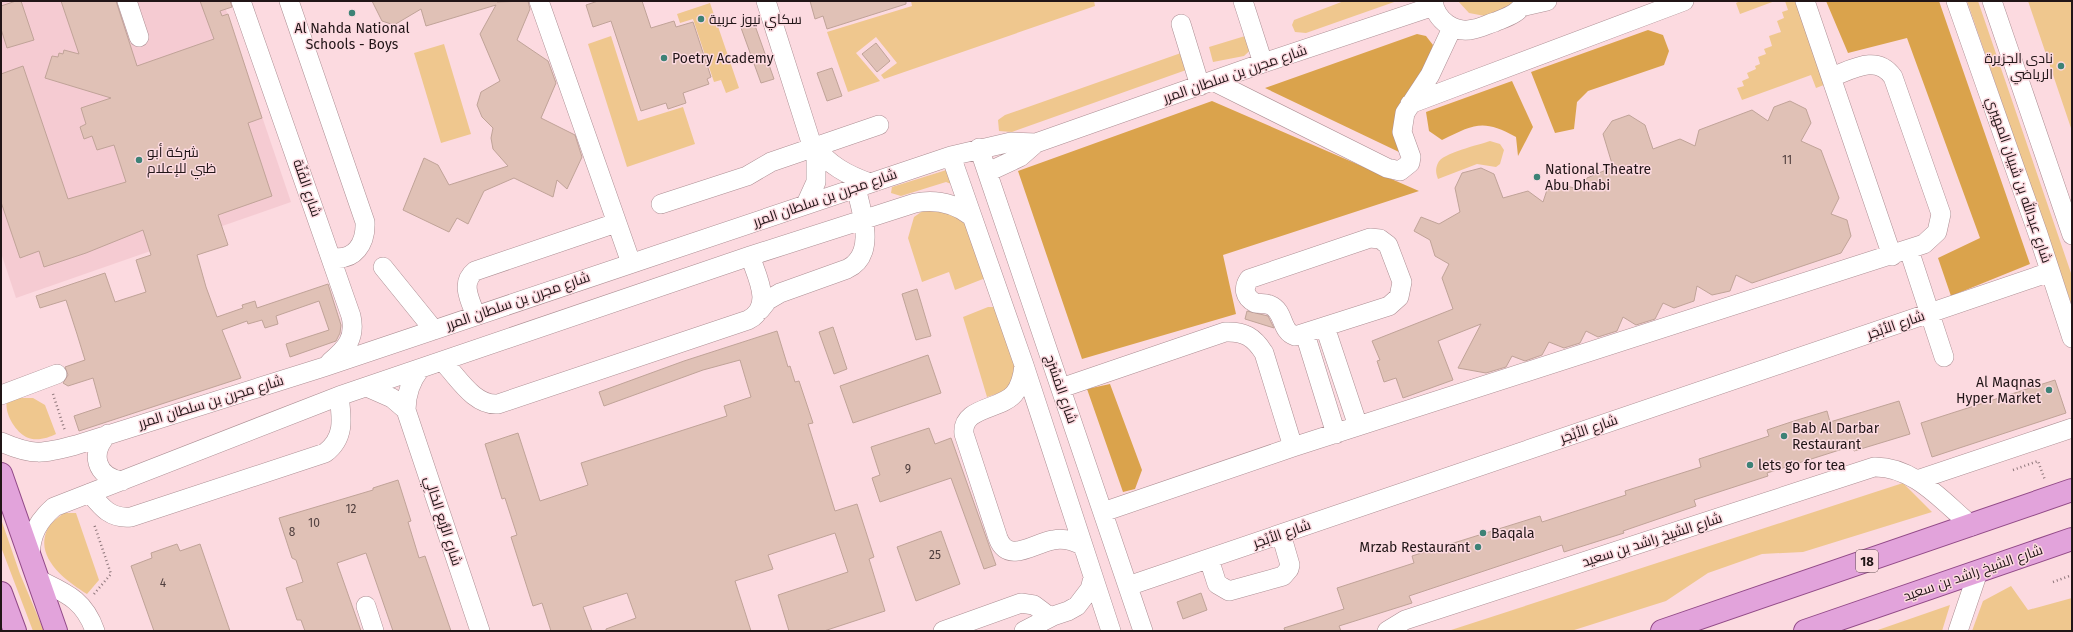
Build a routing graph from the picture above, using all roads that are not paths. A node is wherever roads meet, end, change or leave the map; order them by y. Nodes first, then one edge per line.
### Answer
1 (127, 1) edge
2 (241, 1) edge
3 (289, 1) edge
4 (540, 1) edge
5 (766, 1) edge
6 (1243, 1) edge
7 (1547, 1) edge
8 (1684, 1) edge
9 (1805, 1) edge
10 (1956, 1) edge
11 (1992, 1) edge
12 (1433, 4) edge
13 (1523, 4) edge
14 (1181, 24) dead end
15 (1452, 28) junction
16 (139, 37) dead end
17 (1264, 63) junction
18 (1832, 77) junction
19 (1206, 84) junction
20 (1410, 104) junction
21 (879, 125) dead end
22 (1036, 143) junction
23 (814, 146) junction
24 (979, 148) junction
25 (951, 156) junction
26 (988, 172) junction
27 (863, 185) junction
28 (660, 204) dead end
29 (806, 204) junction
30 (971, 216) junction
31 (863, 218) junction
32 (616, 223) junction
33 (2072, 236) edge
34 (1900, 253) junction
35 (750, 256) junction
36 (331, 257) junction
37 (630, 263) junction
38 (383, 267) dead end
39 (2050, 272) junction
40 (760, 310) junction
41 (1035, 312) junction
42 (1930, 313) junction
43 (476, 316) junction
44 (1007, 318) junction
45 (1325, 327) junction
46 (434, 330) junction
47 (1305, 334) junction
48 (2072, 338) edge
49 (1944, 357) dead end
50 (443, 362) junction
51 (1024, 365) junction
52 (324, 367) junction
53 (420, 369) junction
54 (52, 376) road end
55 (367, 387) junction
56 (1061, 388) junction
57 (1, 394) edge
58 (339, 396) junction
59 (406, 410) junction
60 (1358, 426) junction
61 (2072, 428) edge
62 (108, 434) junction
63 (1336, 434) junction
64 (1, 442) edge
65 (1293, 447) junction
66 (1, 474) edge
67 (1917, 480) junction
68 (122, 481) junction
69 (2072, 490) edge
70 (88, 494) junction
71 (1103, 512) junction
72 (1972, 526) junction
73 (1281, 534) junction
74 (2072, 539) edge
75 (1083, 546) junction
76 (30, 554) junction
77 (1209, 559) junction
78 (1978, 572) junction
79 (1093, 578) junction
80 (37, 579) junction
81 (1128, 586) junction
82 (1, 593) edge
83 (366, 606) dead end
84 (1068, 612) junction
85 (1050, 617) junction
86 (1110, 628) edge
87 (15, 631) edge
88 (56, 631) edge
89 (95, 631) edge
90 (374, 631) edge
91 (480, 631) edge
92 (943, 631) edge
93 (1024, 631) edge
94 (1143, 631) edge
95 (1388, 631) edge
96 (1662, 631) edge
97 (1805, 631) edge
98 (1958, 631) edge

1 - 16 street
2 - 36 street, شارع الفَنّة
3 - 36 street
4 - 32 street
5 - 23 street
6 - 17 street
7 - 13 street
8 - 20 street
9 - 18 street
10 - 39 street, شارع عبدالله بن شيبان المهيري
11 - 33 street
12 - 15 street
12 - 17 street, شارع مجرن بن سلطان المرر
13 - 15 street
14 - 19 street
15 - 20 street
17 - 19 street, شارع مجرن بن سلطان المرر
18 - 34 street
18 - 34 street
19 - 20 street
19 - 22 street, شارع مجرن بن سلطان المرر
21 - 23 street
22 - 24 street, شارع مجرن بن سلطان المرر
22 - 26 street, شارع مجرن بن سلطان المرر
23 - 27 street
23 - 28 street
23 - 29 street
24 - 25 street, شارع مجرن بن سلطان المرر
24 - 26 street, شارع المَسْرَج
25 - 27 street, شارع مجرن بن سلطان المرر
25 - 30 street, شارع المَسْرَج
26 - 41 street, شارع المَسْرَج
27 - 29 street, شارع مجرن بن سلطان المرر
27 - 31 street
29 - 37 street, شارع مجرن بن سلطان المرر
30 - 31 street
30 - 44 street, شارع المَسْرَج
31 - 35 street
31 - 40 street
32 - 37 street
32 - 43 street
34 - 42 street
34 - 60 street
35 - 40 street
35 - 50 street
36 - 52 street, شارع الفَنّة
37 - 43 street, شارع مجرن بن سلطان المرر
38 - 46 street
39 - 42 street, شارع الأبْجَر
39 - 48 street, شارع عبدالله بن شيبان المهيري
40 - 50 street
41 - 44 street
41 - 56 street, شارع المَسْرَج
42 - 49 street
42 - 73 street, شارع الأبْجَر
43 - 46 street, شارع مجرن بن سلطان المرر
44 - 51 street, شارع المَسْرَج
45 - 47 street
45 - 47 street
45 - 60 street
46 - 52 street, شارع مجرن بن سلطان المرر
47 - 63 street
50 - 53 street
51 - 75 street, شارع المَسْرَج
51 - 75 street
52 - 62 street, شارع مجرن بن سلطان المرر
53 - 55 street
53 - 59 street, شارع الرُّبع الخالِي
54 - 57 street
55 - 58 street
55 - 59 street
56 - 65 street
56 - 71 street, شارع المَسْرَج
58 - 68 street
58 - 70 street
59 - 91 street, شارع الرُّبع الخالِي
60 - 63 street
61 - 67 street
62 - 64 street, شارع مجرن بن سلطان المرر
62 - 68 street
63 - 65 street
65 - 71 street
66 - 76 main road
67 - 72 street, شارع الشيخ راشد بن سعيد
67 - 95 street, شارع الشيخ راشد بن سعيد
68 - 70 street
69 - 72 main road, 18
70 - 76 street
71 - 81 street, شارع المَسْرَج
72 - 96 main road, 18
73 - 77 street, شارع الأبْجَر
73 - 77 street
74 - 78 main road, شارع الشيخ راشد بن سعيد
75 - 79 street, شارع المَسْرَج
76 - 80 main road
77 - 81 street, شارع الأبْجَر
78 - 97 main road, شارع الشيخ راشد بن سعيد
78 - 98 street
79 - 84 street
79 - 86 street, شارع المَسْرَج
80 - 88 main road
80 - 89 street
81 - 94 street, شارع المَسْرَج
82 - 87 main road
83 - 90 street
84 - 85 street
84 - 86 street
85 - 92 street
85 - 93 street

